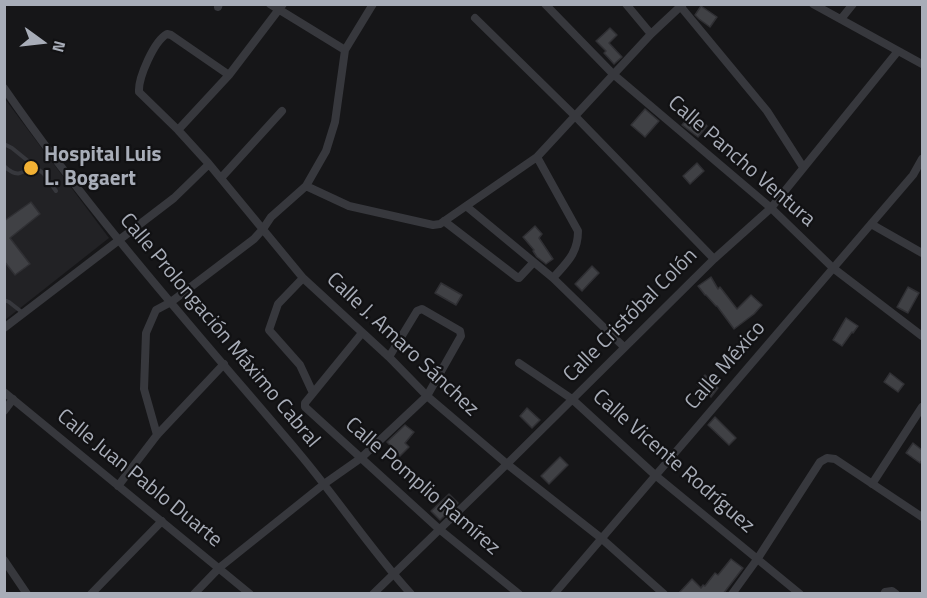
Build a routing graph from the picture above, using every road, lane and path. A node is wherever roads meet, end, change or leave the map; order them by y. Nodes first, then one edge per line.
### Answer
1 (270, 4) edge
2 (373, 4) edge
3 (545, 4) edge
4 (626, 4) edge
5 (813, 4) edge
6 (854, 4) edge
7 (682, 6) edge
8 (281, 7) edge
9 (475, 18) dead end
10 (841, 19) junction
11 (651, 34) junction
12 (345, 50) junction
13 (898, 51) junction
14 (922, 53) edge
15 (920, 63) edge
16 (613, 74) junction
17 (229, 75) junction
18 (4, 88) edge
19 (282, 111) dead end
20 (575, 116) junction
21 (178, 130) junction
22 (4, 144) edge
23 (537, 158) junction
24 (922, 159) edge
25 (209, 164) junction
26 (34, 165) junction
27 (4, 166) edge
28 (803, 166) junction
29 (913, 175) junction
30 (221, 178) junction
31 (922, 180) edge
32 (306, 186) junction
33 (56, 191) dead end
34 (466, 206) junction
35 (771, 208) junction
36 (444, 221) junction
37 (871, 224) junction
38 (263, 229) junction
39 (118, 240) junction
40 (922, 253) edge
41 (714, 259) junction
42 (533, 263) junction
43 (833, 268) junction
44 (303, 278) junction
45 (553, 278) junction
46 (4, 300) edge
47 (171, 302) junction
48 (23, 314) junction
49 (4, 328) edge
50 (362, 333) junction
51 (922, 336) edge
52 (624, 347) junction
53 (388, 357) junction
54 (519, 363) dead end
55 (224, 364) junction
56 (4, 392) edge
57 (313, 393) junction
58 (427, 396) junction
59 (13, 399) junction
60 (572, 399) junction
61 (922, 407) edge
62 (4, 411) edge
63 (157, 435) junction
64 (361, 458) junction
65 (507, 464) junction
66 (656, 475) junction
67 (324, 484) junction
68 (872, 484) junction
69 (118, 486) junction
70 (922, 517) edge
71 (162, 521) junction
72 (439, 529) junction
73 (601, 538) junction
74 (758, 558) junction
75 (4, 560) edge
76 (219, 568) junction
77 (393, 574) junction
78 (27, 594) edge
79 (91, 594) edge
80 (194, 594) edge
81 (250, 594) edge
82 (373, 594) edge
83 (411, 594) edge
84 (519, 594) edge
85 (554, 594) edge
86 (664, 594) edge
87 (732, 594) edge
88 (800, 594) edge
89 (884, 594) edge
90 (896, 594) edge

1 - 8 street
2 - 12 street
3 - 16 street, Calle Pancho Ventura
4 - 11 street
5 - 10 street
6 - 10 street
7 - 11 street
7 - 28 street
8 - 12 street
8 - 17 street
9 - 20 street
10 - 13 street
11 - 16 street
12 - 32 street
13 - 15 street
13 - 28 street, Calle Cristóbal Colón
14 - 15 street
16 - 20 street
16 - 35 street, Calle Pancho Ventura
17 - 21 street
17 - 21 street, Calle J. Amaro Sánchez
18 - 39 street, Calle Prolongación Máximo Cabral
19 - 30 street
20 - 23 street
20 - 41 street
21 - 25 street, Calle J. Amaro Sánchez
22 - 26 lane
23 - 34 street
23 - 45 street
24 - 29 street, Calle México
25 - 30 street, Calle J. Amaro Sánchez
25 - 39 street
26 - 27 lane
26 - 33 lane
28 - 35 street, Calle Cristóbal Colón
29 - 31 street
29 - 37 street, Calle México
30 - 38 street, Calle J. Amaro Sánchez
32 - 36 street
32 - 38 street
34 - 36 street
34 - 42 street
35 - 41 street, Calle Cristóbal Colón
35 - 43 street, Calle Pancho Ventura
36 - 42 street
37 - 40 street
37 - 43 street, Calle México
38 - 44 street, Calle J. Amaro Sánchez
38 - 47 street
39 - 47 street, Calle Prolongación Máximo Cabral
39 - 48 street
41 - 52 street, Calle Cristóbal Colón
42 - 45 street
43 - 51 street, Calle Pancho Ventura
43 - 66 street, Calle México
44 - 50 street, Calle J. Amaro Sánchez
44 - 57 street
45 - 52 street
46 - 48 lane
47 - 55 street, Calle Prolongación Máximo Cabral
47 - 63 street
48 - 49 street
50 - 53 street, Calle J. Amaro Sánchez
50 - 57 street
52 - 60 street, Calle Cristóbal Colón
53 - 58 street, Calle J. Amaro Sánchez
53 - 58 street
54 - 60 street, Calle Vicente Rodríguez
55 - 63 street
55 - 67 street, Calle Prolongación Máximo Cabral
56 - 59 street, Calle Juan Pablo Duarte
57 - 64 street, Calle Pomplio Ramírez
58 - 64 street
58 - 65 street, Calle J. Amaro Sánchez
59 - 62 street
59 - 69 street, Calle Juan Pablo Duarte
60 - 65 street, Calle Cristóbal Colón
60 - 66 street, Calle Vicente Rodríguez
61 - 68 street
63 - 69 street
64 - 67 street
64 - 72 street, Calle Pomplio Ramírez
65 - 72 street, Calle Cristóbal Colón
65 - 73 street, Calle J. Amaro Sánchez
66 - 73 street, Calle México
66 - 74 street, Calle Vicente Rodríguez
67 - 76 street
67 - 77 street, Calle Prolongación Máximo Cabral
68 - 70 street
68 - 74 street
69 - 71 street, Calle Juan Pablo Duarte
71 - 76 street, Calle Juan Pablo Duarte
71 - 79 street
72 - 77 street, Calle Cristóbal Colón
72 - 84 street, Calle Pomplio Ramírez
73 - 85 street, Calle México
73 - 86 street, Calle J. Amaro Sánchez
74 - 87 street
74 - 88 street, Calle Vicente Rodríguez
75 - 78 street
76 - 80 street
76 - 81 street, Calle Juan Pablo Duarte
77 - 82 street, Calle Cristóbal Colón
77 - 83 street, Calle Prolongación Máximo Cabral
89 - 90 street

